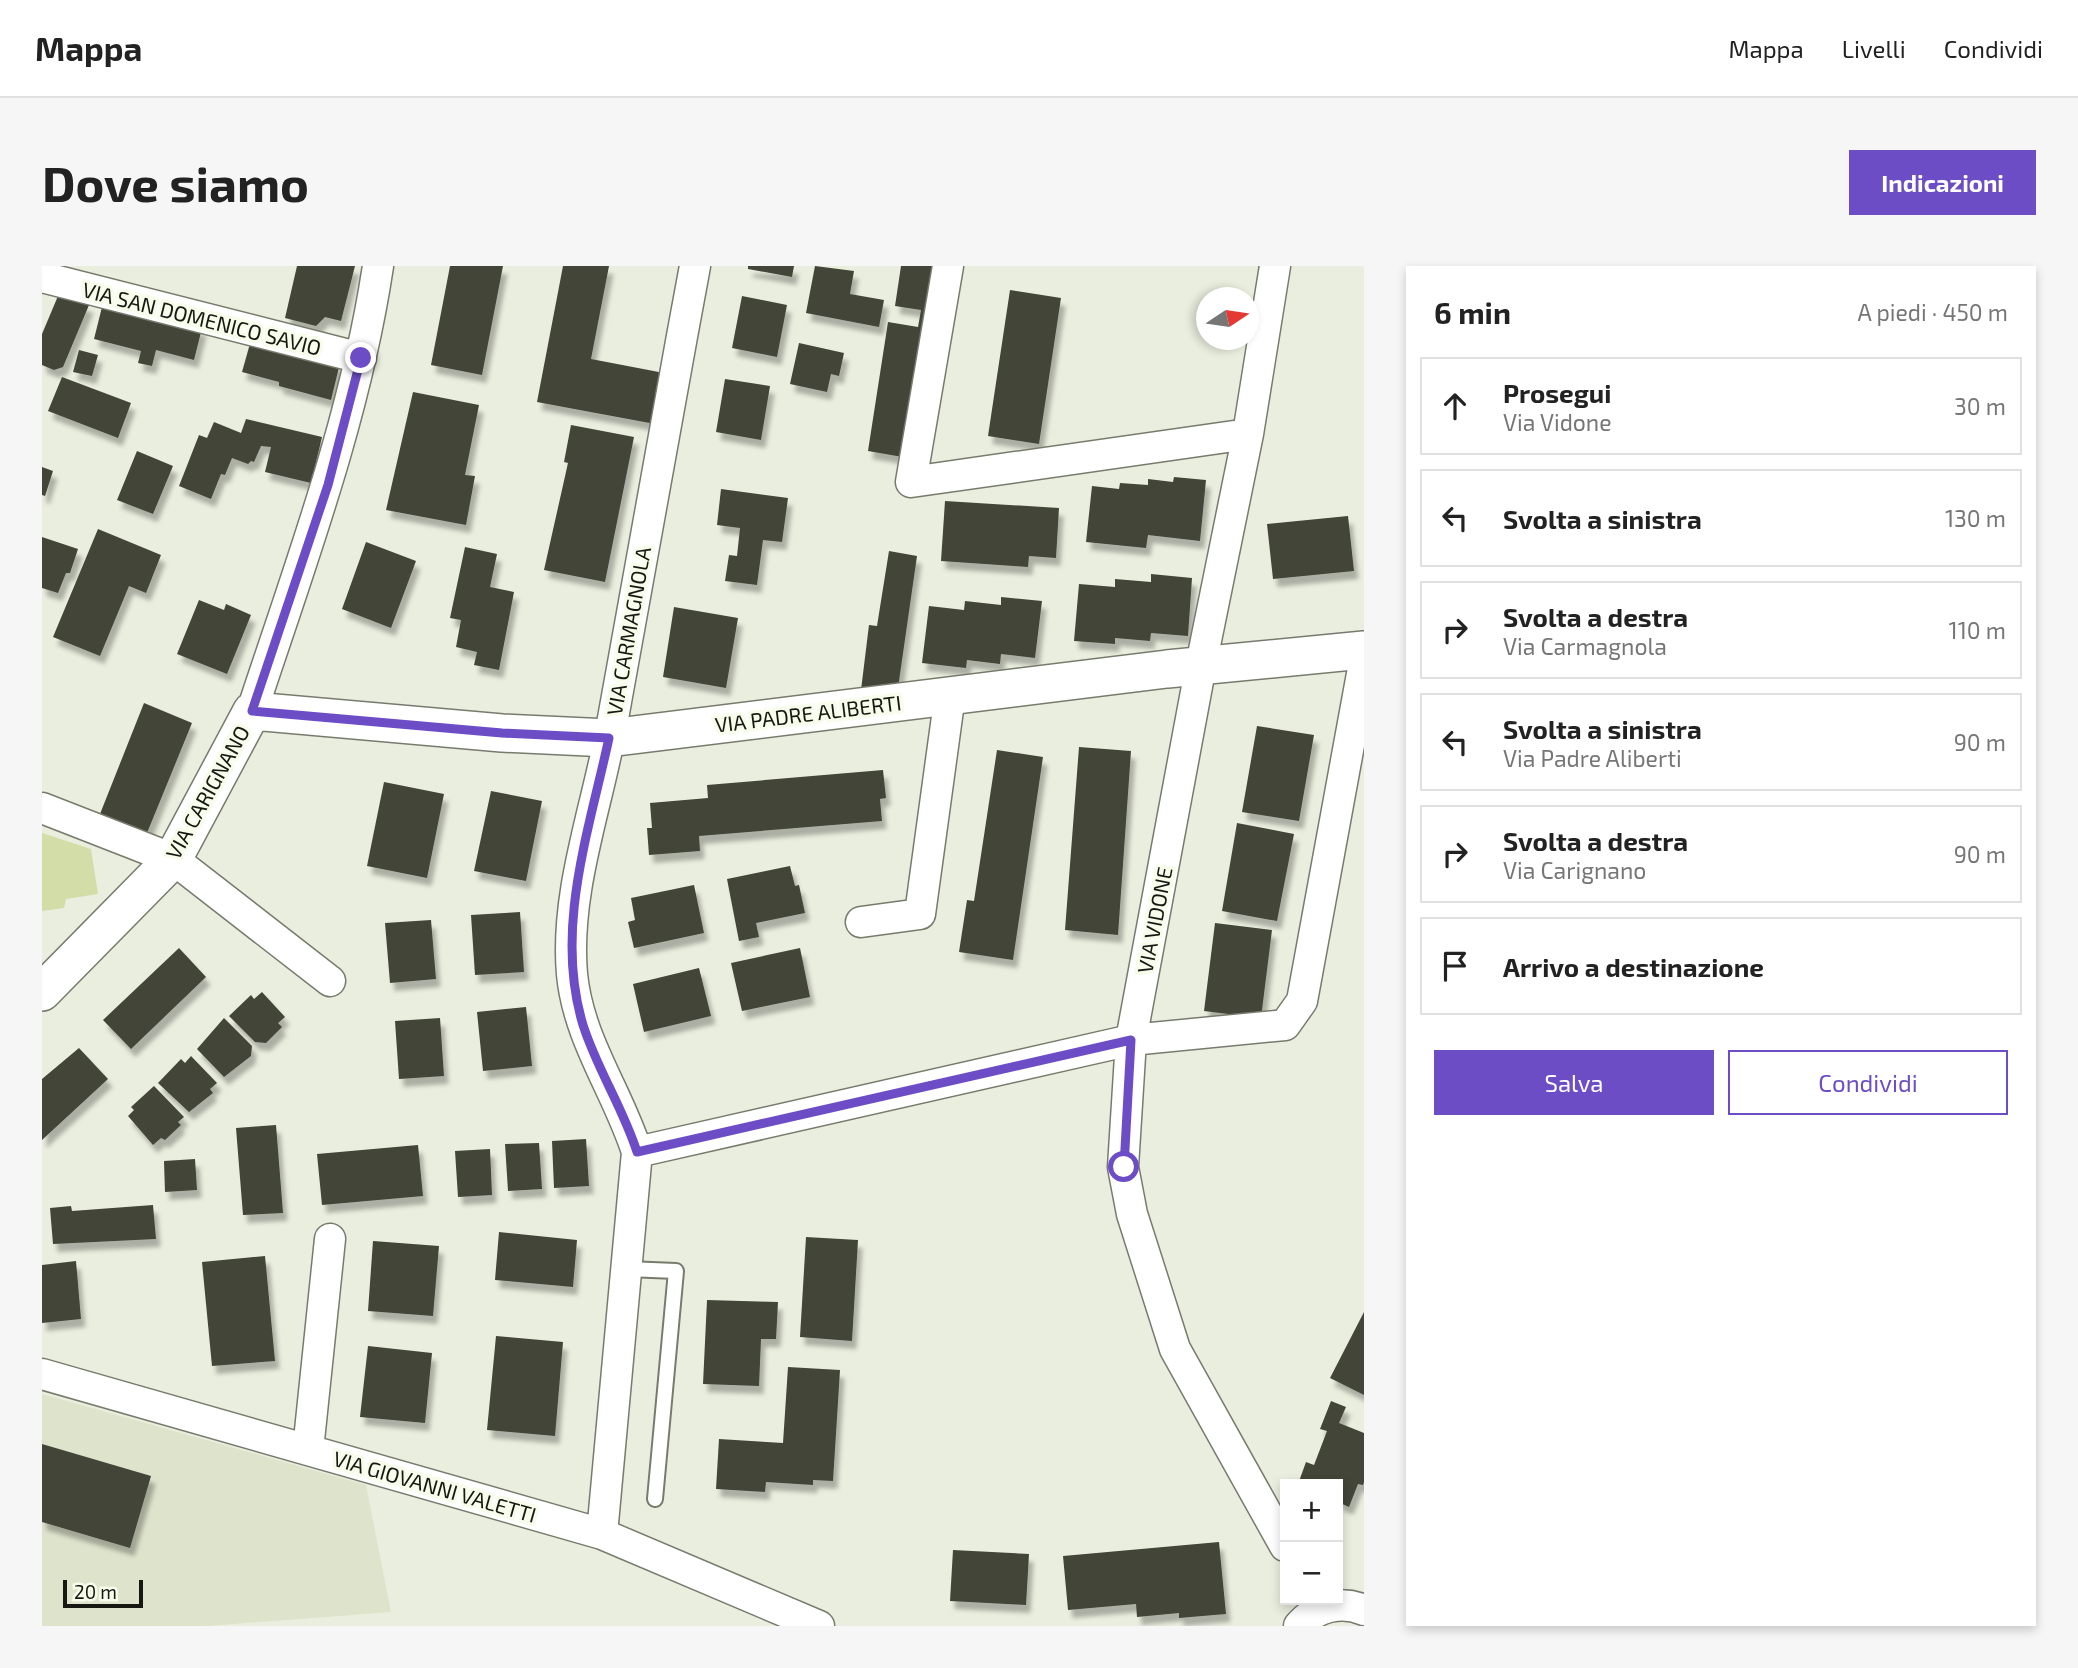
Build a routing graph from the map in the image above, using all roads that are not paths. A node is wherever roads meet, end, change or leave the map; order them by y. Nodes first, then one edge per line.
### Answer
1 (378, 266) edge
2 (695, 266) edge
3 (948, 266) edge
4 (1275, 266) edge
5 (42, 277) edge
6 (361, 358) junction
7 (1248, 433) junction
8 (1364, 650) edge
9 (1364, 663) edge
10 (1201, 665) junction
11 (950, 695) junction
12 (252, 711) junction
13 (609, 738) junction
14 (42, 808) edge
15 (173, 859) junction
16 (861, 922) dead end
17 (330, 981) dead end
18 (42, 992) edge
19 (1131, 1040) junction
20 (637, 1152) junction
21 (330, 1239) dead end
22 (626, 1269) junction
23 (42, 1374) edge
24 (308, 1450) junction
25 (654, 1499) dead end
26 (601, 1534) junction
27 (1283, 1542) edge
28 (1364, 1610) edge
29 (1311, 1612) edge
30 (819, 1626) edge

1 - 6 street, VIA CARIGNANO
2 - 13 street, VIA CARMAGNOLA
3 - 7 street
4 - 7 street, VIA VIDONE
5 - 6 street, VIA SAN DOMENICO SAVIO
6 - 12 street, VIA CARIGNANO
7 - 10 street, VIA VIDONE
8 - 10 street, VIA PADRE ALIBERTI
9 - 19 street
10 - 11 street, VIA PADRE ALIBERTI
10 - 19 street, VIA VIDONE
11 - 13 street, VIA PADRE ALIBERTI
11 - 16 street
12 - 13 street, VIA PADRE ALIBERTI
12 - 15 street, VIA CARIGNANO
13 - 20 street, VIA CARMAGNOLA
14 - 15 street
15 - 17 street
15 - 18 street, VIA CARIGNANO
19 - 20 street
19 - 27 street, VIA VIDONE
20 - 22 street
21 - 24 street
22 - 25 lane
22 - 26 street
23 - 24 street, VIA GIOVANNI VALETTI
24 - 26 street, VIA GIOVANNI VALETTI
26 - 30 street, VIA GIOVANNI VALETTI
28 - 29 street

